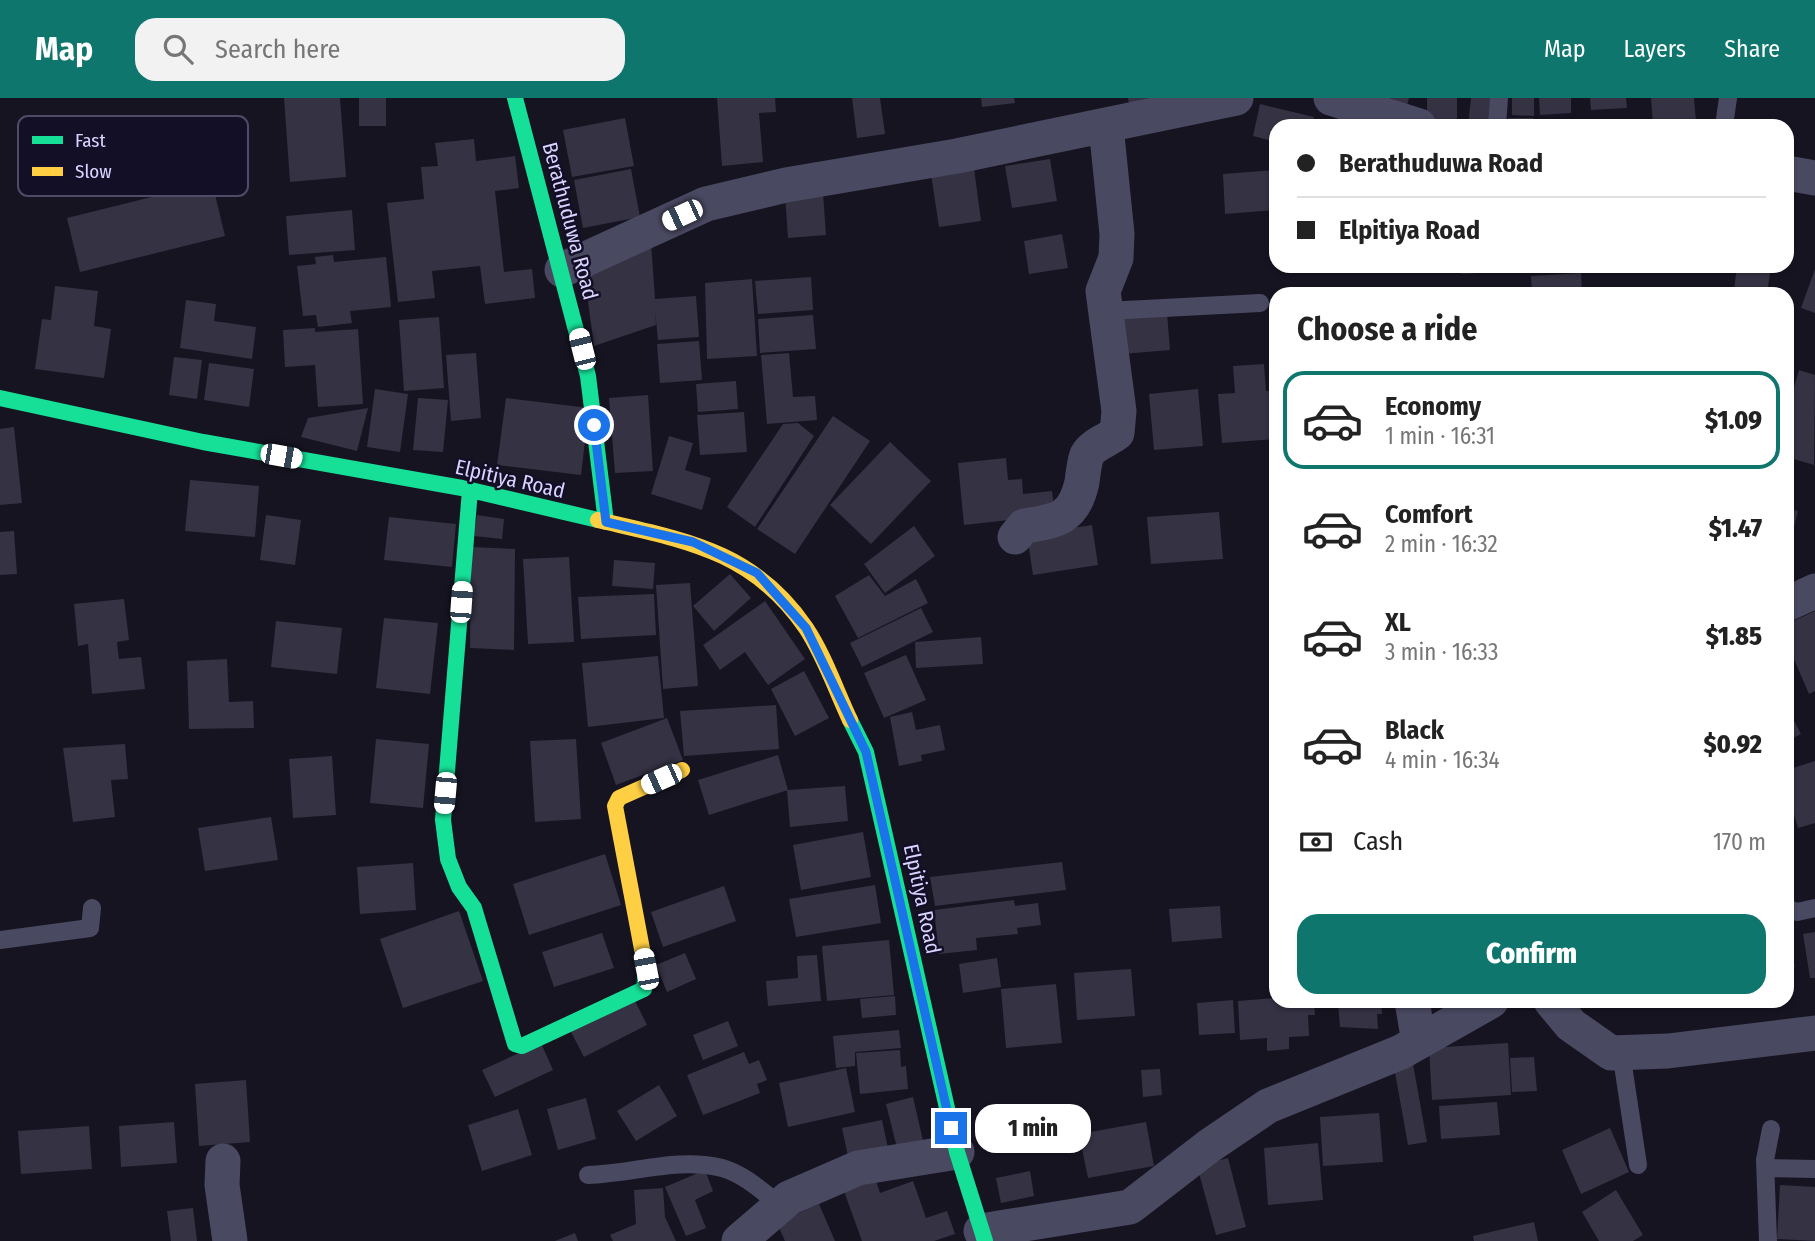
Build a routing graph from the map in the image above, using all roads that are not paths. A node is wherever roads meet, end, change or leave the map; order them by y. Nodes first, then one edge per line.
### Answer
1 (515, 98) edge
2 (1236, 98) edge
3 (1331, 98) edge
4 (1499, 98) edge
5 (1728, 98) edge
6 (1186, 104) edge
7 (1397, 119) edge
8 (1498, 119) edge
9 (1725, 119) edge
10 (1106, 126) junction
11 (1794, 174) edge
12 (1815, 178) edge
13 (562, 270) junction
14 (1260, 303) dead end
15 (1106, 311) junction
16 (0, 398) edge
17 (470, 490) junction
18 (606, 522) junction
19 (1015, 537) dead end
20 (1815, 591) edge
21 (1794, 601) edge
22 (682, 770) dead end
23 (92, 908) dead end
24 (1815, 908) edge
25 (1794, 911) edge
26 (0, 940) edge
27 (1413, 1008) edge
28 (1479, 1008) edge
29 (1557, 1008) edge
30 (1815, 1033) edge
31 (1419, 1042) junction
32 (1621, 1052) junction
33 (1771, 1129) dead end
34 (957, 1152) junction
35 (223, 1161) dead end
36 (1638, 1165) dead end
37 (1766, 1168) junction
38 (1815, 1169) edge
39 (588, 1175) dead end
40 (780, 1206) junction
41 (983, 1236) edge
42 (230, 1241) edge
43 (739, 1241) edge
44 (1768, 1241) edge

1 - 13 main road, Berathuduwa Road
2 - 6 street
3 - 7 street
4 - 8 lane
5 - 9 lane
6 - 10 street
10 - 13 street
10 - 15 street
11 - 12 street
13 - 18 main road, Berathuduwa Road
14 - 15 lane
15 - 19 street
16 - 17 main road, Elpitiya Road
17 - 18 main road, Elpitiya Road
17 - 22 main road
18 - 34 main road, Elpitiya Road
20 - 21 street
23 - 26 lane
24 - 25 lane
27 - 31 street
28 - 31 street
29 - 32 street
30 - 32 street
31 - 41 street
32 - 36 lane
33 - 37 lane
34 - 40 street
34 - 41 main road, Elpitiya Road
35 - 42 street
37 - 38 lane
37 - 44 lane
39 - 40 lane
40 - 43 street

